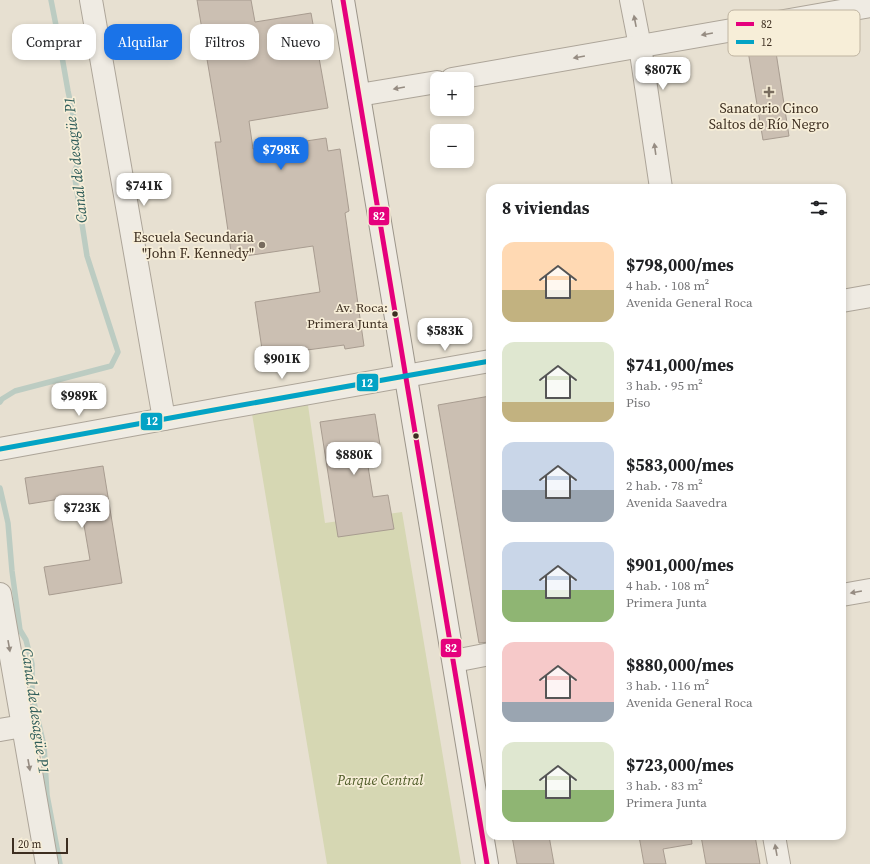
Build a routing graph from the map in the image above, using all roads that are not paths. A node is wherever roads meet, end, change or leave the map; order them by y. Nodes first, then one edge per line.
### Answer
1 (91, 0) edge
2 (343, 0) edge
3 (631, 0) edge
4 (870, 6) edge
5 (847, 10) edge
6 (728, 31) edge
7 (640, 46) junction
8 (474, 75) edge
9 (430, 83) edge
10 (359, 95) junction
11 (659, 184) edge
12 (870, 296) edge
13 (846, 300) edge
14 (486, 362) edge
15 (406, 376) junction
16 (164, 419) junction
17 (0, 449) edge
18 (870, 590) edge
19 (0, 594) edge
20 (846, 594) edge
21 (486, 655) edge
22 (454, 661) junction
23 (22, 726) junction
24 (0, 730) edge
25 (775, 840) edge
26 (47, 864) edge
27 (487, 864) edge
28 (778, 864) edge

1 - 16 street
2 - 10 street
7 -> 3 street
4 -> 5 street
6 -> 7 street
7 -> 8 street
11 -> 7 street
9 -> 10 street
10 - 15 street
12 - 13 street
14 - 15 street
15 - 16 street
15 - 22 street
16 - 17 street
18 -> 20 street
19 -> 23 street
21 - 22 street
22 - 27 street
23 - 24 street
23 -> 26 street
28 -> 25 street

